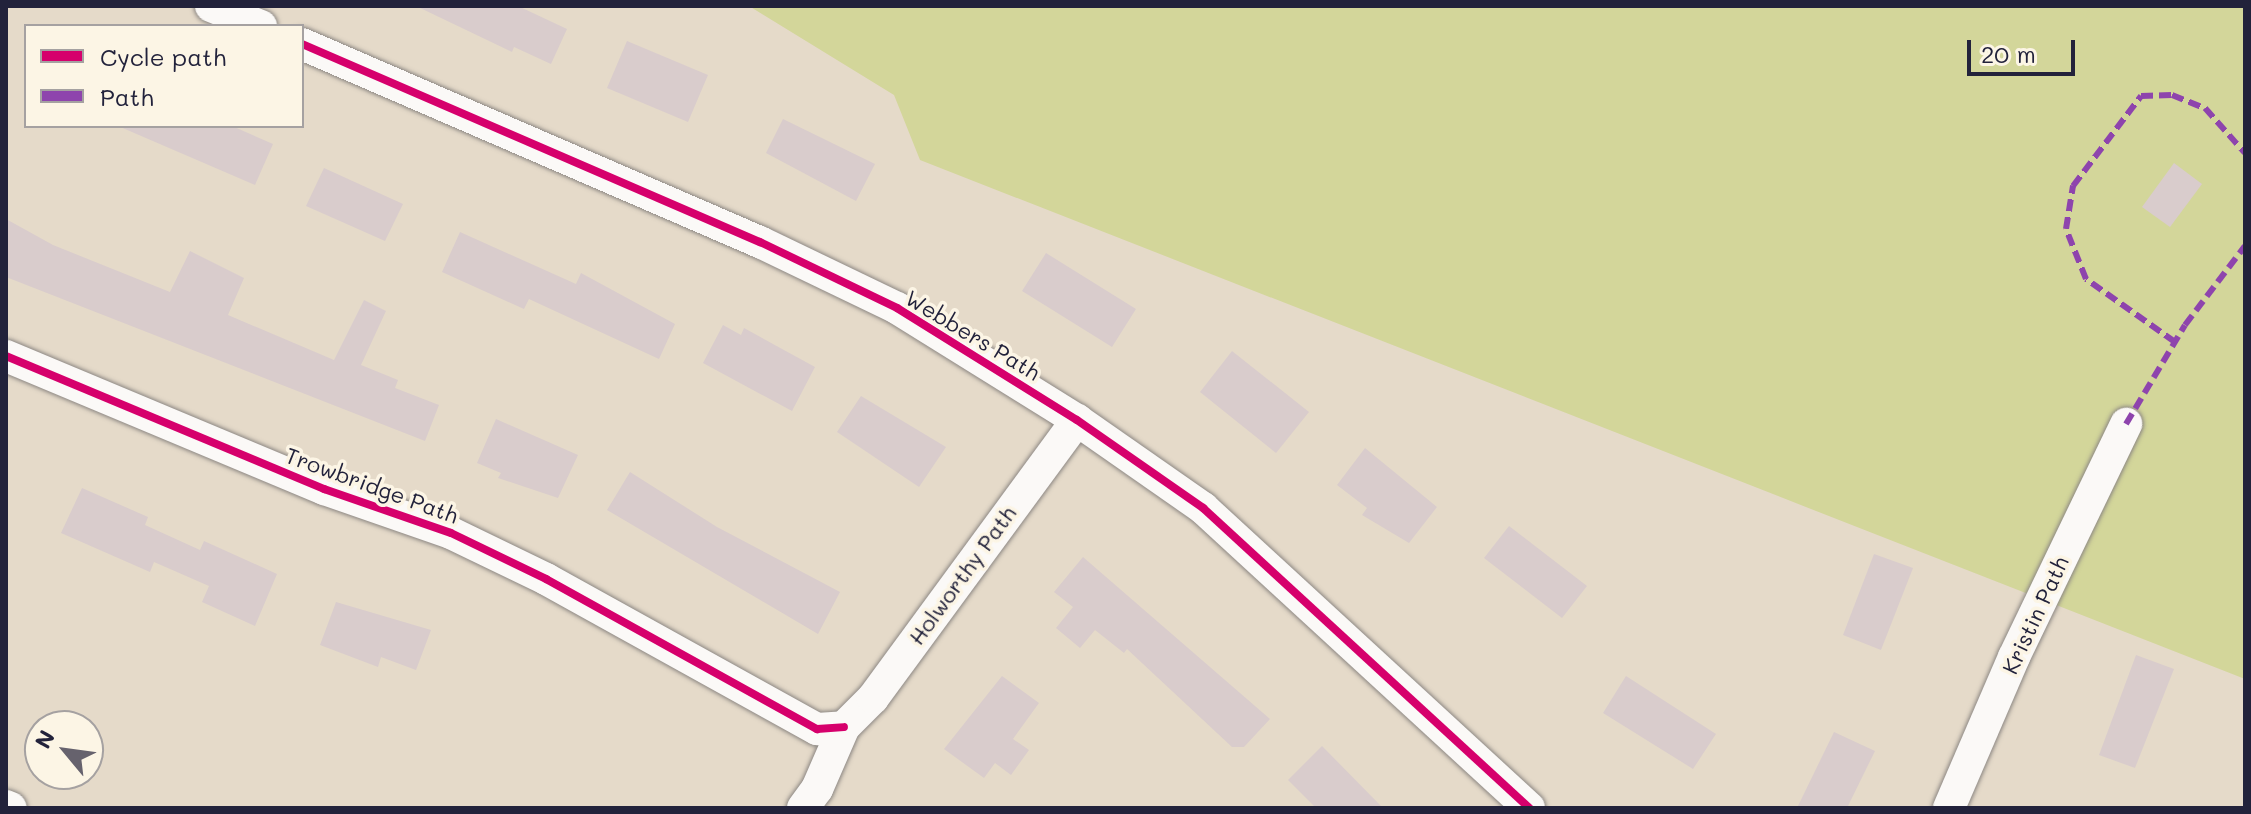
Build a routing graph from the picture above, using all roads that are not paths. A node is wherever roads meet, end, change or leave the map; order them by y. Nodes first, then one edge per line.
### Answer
1 (211, 6) edge
2 (256, 24) edge
3 (304, 45) edge
4 (6, 356) edge
5 (1077, 420) junction
6 (2126, 424) dead end
7 (844, 727) junction
8 (803, 808) edge
9 (1529, 808) edge
10 (1949, 808) edge

1 - 2 street
3 - 5 street, Webbers Path
4 - 7 street, Trowbridge Path
5 - 7 street, Holworthy Path
5 - 9 street, Webbers Path
6 - 10 street, Kristin Path
7 - 8 street

